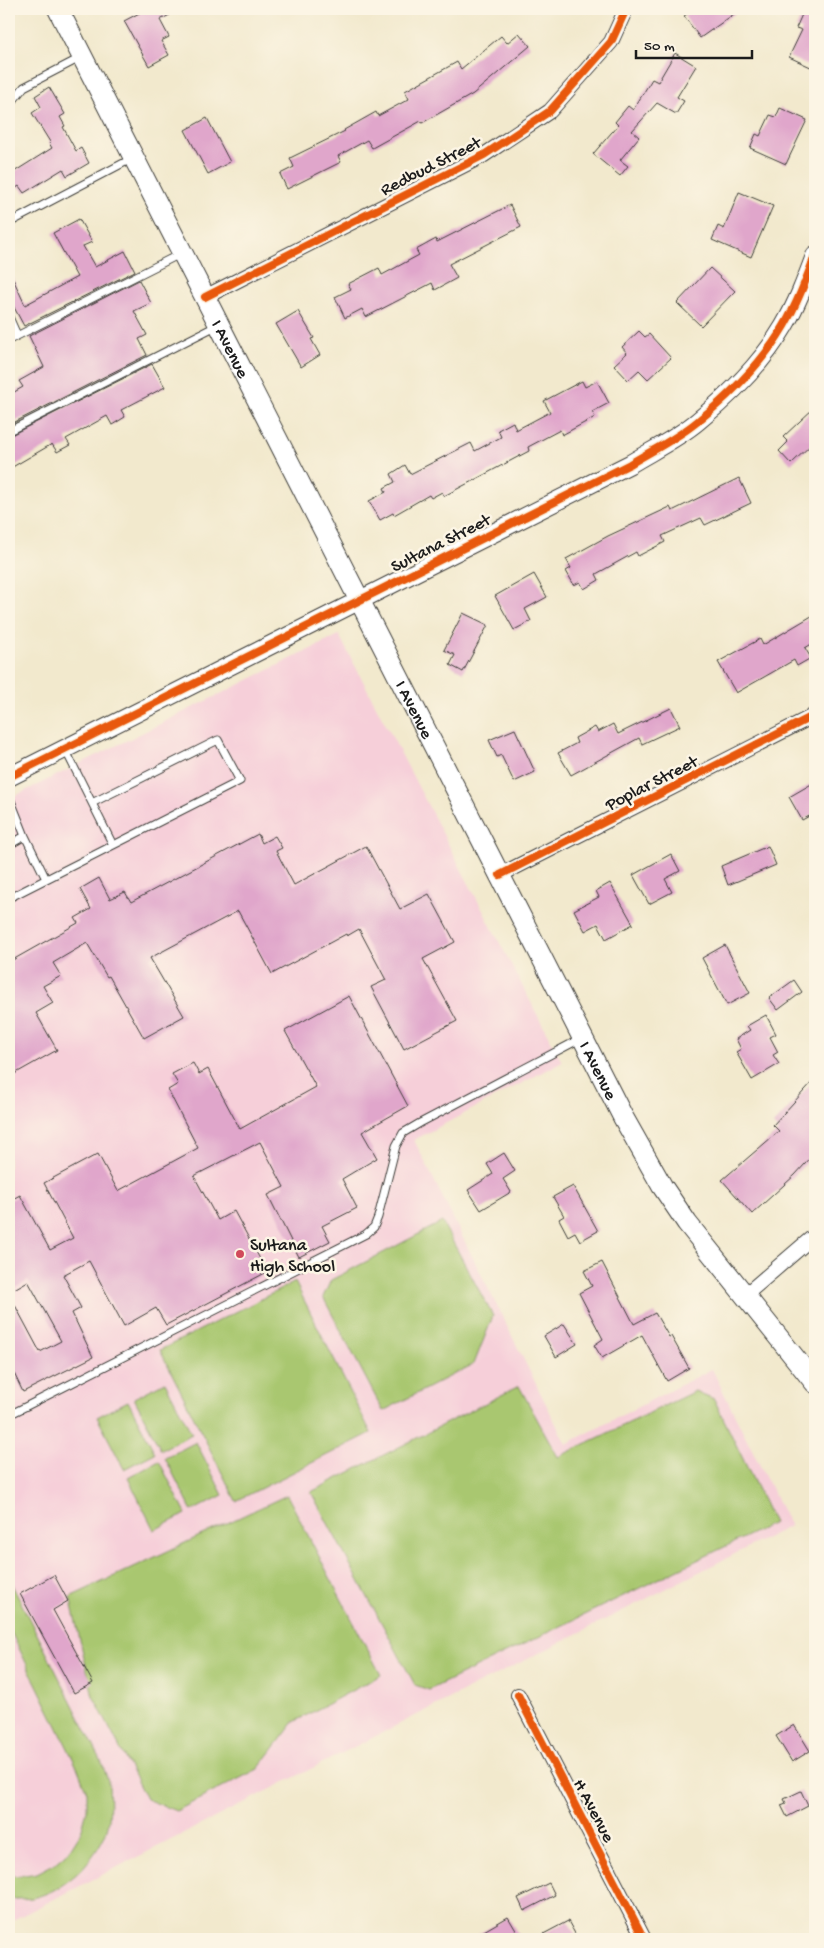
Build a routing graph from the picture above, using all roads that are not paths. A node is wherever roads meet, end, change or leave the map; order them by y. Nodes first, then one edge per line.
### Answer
1 (58, 9) edge
2 (626, 9) edge
3 (83, 56) junction
4 (9, 123) edge
5 (133, 158) junction
6 (9, 223) edge
7 (182, 253) junction
8 (815, 256) edge
9 (204, 296) junction
10 (9, 317) edge
11 (219, 324) junction
12 (17, 335) junction
13 (9, 340) edge
14 (9, 431) edge
15 (360, 599) junction
16 (815, 715) edge
17 (65, 749) junction
18 (9, 777) edge
19 (9, 796) edge
20 (92, 803) junction
21 (25, 836) junction
22 (9, 845) edge
23 (113, 845) junction
24 (500, 875) junction
25 (46, 879) junction
26 (9, 898) edge
27 (582, 1038) junction
28 (815, 1235) edge
29 (744, 1296) junction
30 (815, 1383) edge
31 (9, 1415) edge
32 (518, 1695) dead end
33 (644, 1939) edge

1 - 3 main road, I Avenue
2 - 9 street, Redbud Street
3 - 4 lane
3 - 5 main road, I Avenue
5 - 6 lane
5 - 7 main road, I Avenue
7 - 9 main road, I Avenue
7 - 12 lane
8 - 15 street, Sultana Street
9 - 11 main road, I Avenue
10 - 12 lane
11 - 14 lane
11 - 15 main road, I Avenue
12 - 13 lane
15 - 17 street, Sultana Street
15 - 24 main road, I Avenue
16 - 24 street, Poplar Street
17 - 18 street, Sultana Street
17 - 20 lane
19 - 21 lane
20 - 23 lane
20 - 23 lane
21 - 22 lane
21 - 25 lane
23 - 25 lane
24 - 27 main road, I Avenue
25 - 26 lane
27 - 29 main road, I Avenue
27 - 31 lane
28 - 29 street
29 - 30 main road, I Avenue
32 - 33 street, H Avenue

